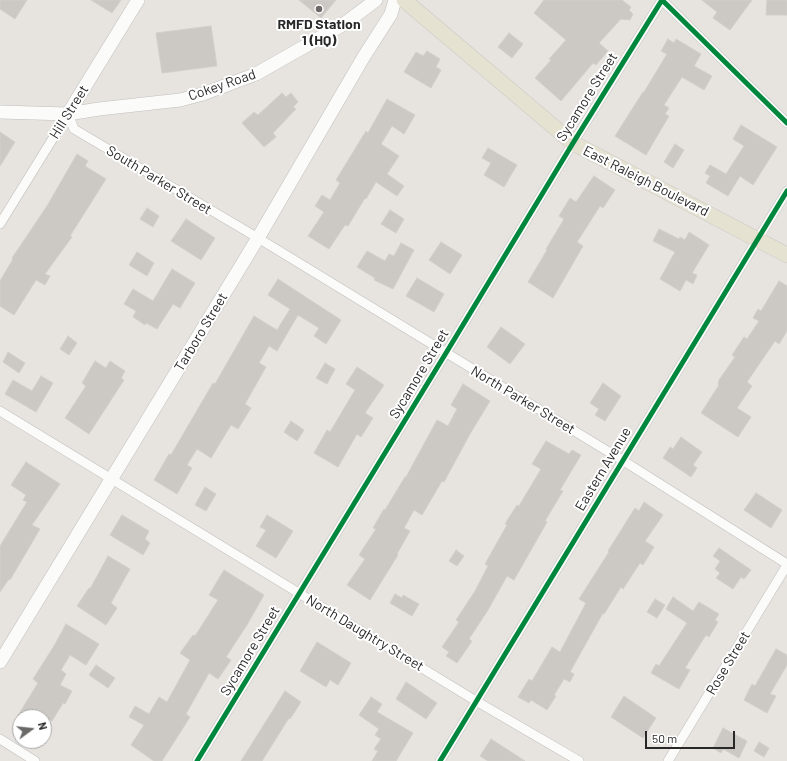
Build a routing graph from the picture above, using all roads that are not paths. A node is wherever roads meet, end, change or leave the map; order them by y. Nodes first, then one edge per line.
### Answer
1 (138, 0) edge
2 (376, 0) edge
3 (395, 0) edge
4 (404, 0) edge
5 (662, 0) edge
6 (0, 112) edge
7 (68, 114) junction
8 (787, 123) edge
9 (573, 143) junction
10 (787, 191) edge
11 (0, 224) edge
12 (258, 238) junction
13 (758, 239) junction
14 (787, 255) edge
15 (446, 353) junction
16 (0, 411) edge
17 (622, 460) junction
18 (111, 479) junction
19 (787, 565) edge
20 (299, 593) junction
21 (0, 662) edge
22 (476, 701) junction
23 (0, 739) edge
24 (35, 761) edge
25 (197, 761) edge
26 (440, 761) edge
27 (579, 761) edge
28 (668, 761) edge

1 - 7 street, Hill Street
2 - 7 street, Cokey Road
3 - 12 street, Tarboro Street
4 - 9 main road, East Raleigh Boulevard
5 - 8 street
5 - 9 street, Sycamore Street
6 - 7 street, Cokey Road
7 - 11 street, Hill Street
7 - 12 street, South Parker Street
9 - 13 main road, East Raleigh Boulevard
9 - 15 street, Sycamore Street
10 - 13 street, Eastern Avenue
12 - 15 street, North Parker Street
12 - 18 street, Tarboro Street
13 - 14 main road, East Raleigh Boulevard
13 - 17 street, Eastern Avenue
15 - 17 street, North Parker Street
15 - 20 street, Sycamore Street
16 - 18 street, North Daughtry Street
17 - 19 street, North Parker Street
17 - 22 street, Eastern Avenue
18 - 20 street, North Daughtry Street
18 - 21 street, Tarboro Street
19 - 28 street, Rose Street
20 - 22 street, North Daughtry Street
20 - 25 street, Sycamore Street
22 - 26 street, Eastern Avenue
22 - 27 street, North Daughtry Street
23 - 24 street

